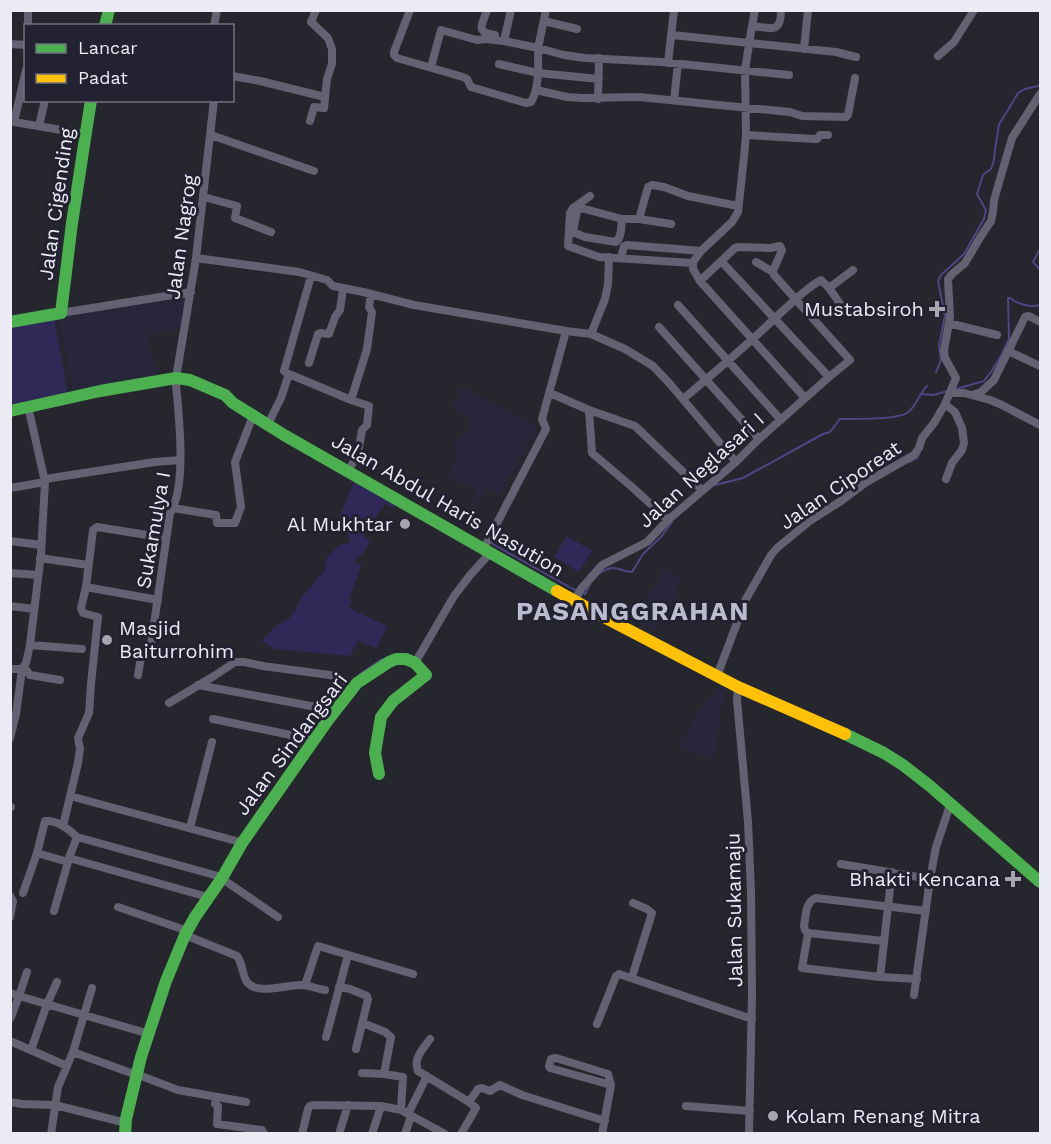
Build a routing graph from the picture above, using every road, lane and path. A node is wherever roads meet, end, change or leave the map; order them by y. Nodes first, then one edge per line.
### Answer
1 (316, 10) edge
2 (410, 10) edge
3 (487, 10) edge
4 (511, 10) edge
5 (546, 10) edge
6 (674, 10) edge
7 (754, 10) edge
8 (781, 10) edge
9 (808, 10) edge
10 (974, 10) edge
11 (544, 21) junction
12 (752, 26) junction
13 (577, 29) dead end
14 (672, 35) junction
15 (505, 39) junction
16 (750, 43) junction
17 (538, 48) junction
18 (804, 49) junction
19 (938, 56) dead end
20 (856, 57) dead end
21 (599, 58) junction
22 (668, 63) junction
23 (499, 64) dead end
24 (678, 64) junction
25 (431, 67) junction
26 (746, 70) junction
27 (538, 73) junction
28 (789, 75) dead end
29 (234, 76) edge
30 (24, 77) edge
31 (855, 78) dead end
32 (598, 79) junction
33 (536, 90) junction
34 (1041, 94) edge
35 (325, 97) junction
36 (598, 99) junction
37 (674, 100) junction
38 (45, 102) edge
39 (91, 102) edge
40 (214, 102) edge
41 (745, 107) junction
42 (12, 121) edge
43 (310, 121) dead end
44 (39, 126) junction
45 (86, 134) junction
46 (211, 135) junction
47 (746, 135) junction
48 (828, 135) dead end
49 (314, 171) dead end
50 (590, 196) dead end
51 (204, 197) junction
52 (738, 206) junction
53 (622, 219) junction
54 (639, 219) junction
55 (671, 225) dead end
56 (271, 232) dead end
57 (701, 251) junction
58 (622, 254) dead end
59 (609, 257) junction
60 (196, 258) junction
61 (721, 261) junction
62 (756, 262) dead end
63 (693, 263) junction
64 (853, 270) dead end
65 (773, 272) junction
66 (311, 276) junction
67 (700, 280) junction
68 (829, 288) junction
69 (343, 289) junction
70 (191, 292) junction
71 (370, 294) junction
72 (796, 298) junction
73 (678, 304) dead end
74 (841, 305) dead end
75 (61, 313) junction
76 (775, 319) junction
77 (10, 322) edge
78 (1041, 322) edge
79 (949, 325) junction
80 (659, 327) dead end
81 (566, 331) junction
82 (591, 334) junction
83 (997, 335) dead end
84 (751, 340) junction
85 (1008, 351) junction
86 (728, 361) junction
87 (309, 363) dead end
88 (1041, 366) edge
89 (290, 374) junction
90 (829, 377) junction
91 (705, 380) junction
92 (176, 382) junction
93 (951, 391) junction
94 (550, 393) junction
95 (968, 394) junction
96 (805, 398) junction
97 (683, 399) junction
98 (351, 400) junction
99 (945, 404) junction
100 (589, 410) junction
101 (10, 411) edge
102 (30, 415) junction
103 (253, 416) junction
104 (10, 419) edge
105 (781, 420) junction
106 (268, 424) junction
107 (1041, 425) edge
108 (759, 439) junction
109 (180, 460) junction
110 (736, 462) junction
111 (348, 471) junction
112 (946, 479) dead end
113 (45, 480) junction
114 (10, 488) edge
115 (702, 490) junction
116 (173, 508) junction
117 (668, 520) junction
118 (166, 538) junction
119 (10, 541) edge
120 (41, 545) junction
121 (488, 550) junction
122 (40, 558) junction
123 (88, 565) junction
124 (10, 573) edge
125 (38, 575) junction
126 (86, 587) junction
127 (578, 594) junction
128 (158, 600) junction
129 (10, 606) edge
130 (34, 609) junction
131 (30, 645) junction
132 (82, 650) dead end
133 (414, 663) junction
134 (23, 668) junction
135 (10, 669) edge
136 (138, 675) dead end
137 (214, 676) junction
138 (717, 676) junction
139 (60, 680) dead end
140 (198, 685) junction
141 (738, 687) junction
142 (214, 689) junction
143 (169, 703) dead end
144 (330, 710) junction
145 (213, 719) dead end
146 (10, 738) edge
147 (309, 741) junction
148 (212, 742) dead end
149 (379, 774) dead end
150 (70, 796) junction
151 (950, 805) junction
152 (63, 826) junction
153 (190, 828) junction
154 (77, 837) junction
155 (240, 842) junction
156 (37, 853) junction
157 (68, 860) junction
158 (841, 864) dead end
159 (892, 873) junction
160 (222, 879) junction
161 (930, 879) junction
162 (1041, 882) edge
163 (23, 893) dead end
164 (10, 896) edge
165 (209, 899) junction
166 (633, 903) dead end
167 (888, 906) junction
168 (118, 908) dead end
169 (54, 911) dead end
170 (927, 911) junction
171 (10, 917) edge
172 (278, 917) dead end
173 (186, 933) junction
174 (808, 933) junction
175 (884, 941) junction
176 (348, 955) junction
177 (27, 972) dead end
178 (413, 974) dead end
179 (632, 977) junction
180 (880, 977) junction
181 (917, 980) junction
182 (57, 982) dead end
183 (305, 985) junction
184 (339, 987) junction
185 (92, 988) dead end
186 (325, 990) dead end
187 (15, 994) edge
188 (914, 995) dead end
189 (47, 1004) junction
190 (84, 1016) junction
191 (11, 1017) edge
192 (752, 1020) junction
193 (363, 1023) junction
194 (597, 1024) dead end
195 (145, 1033) junction
196 (326, 1037) dead end
197 (430, 1039) dead end
198 (10, 1041) edge
199 (356, 1049) dead end
200 (31, 1050) junction
201 (73, 1052) junction
202 (67, 1066) junction
203 (134, 1073) junction
204 (362, 1073) dead end
205 (384, 1074) junction
206 (427, 1076) junction
207 (611, 1085) junction
208 (216, 1098) junction
209 (10, 1102) edge
210 (246, 1102) dead end
211 (471, 1103) junction
212 (55, 1105) junction
213 (348, 1105) junction
214 (381, 1106) junction
215 (686, 1106) dead end
216 (750, 1111) junction
217 (406, 1113) junction
218 (605, 1121) junction
219 (125, 1128) edge
220 (442, 1133) edge
221 (51, 1134) edge
222 (264, 1134) edge
223 (302, 1134) edge
224 (339, 1134) edge
225 (372, 1134) edge
226 (405, 1134) edge
227 (461, 1134) edge
228 (602, 1134) edge
229 (749, 1134) edge

1 - 35 street
2 - 25 street
3 - 15 street
4 - 15 street
5 - 11 street
6 - 14 street
7 - 12 street
8 - 12 street
9 - 18 street
10 - 19 street
11 - 13 street
11 - 17 street
12 - 16 street
14 - 16 street
14 - 22 street
15 - 17 street
15 - 25 street
16 - 18 street
16 - 26 street
17 - 21 street
17 - 27 street
18 - 20 street
21 - 22 street
21 - 32 street
22 - 24 street
23 - 27 street
24 - 26 street
24 - 37 street
25 - 33 street
26 - 28 street
26 - 41 street
27 - 32 street
27 - 33 street
29 - 35 street
30 - 42 street
31 - 41 street
32 - 36 street
33 - 36 street
34 - 79 street
35 - 43 street
36 - 37 street
37 - 41 street
38 - 44 street
39 - 45 main road, Jalan Cigending
40 - 46 street, Jalan Nagrog
41 - 47 street
42 - 44 street
44 - 45 street
45 - 75 main road, Jalan Cigending
46 - 49 street
46 - 51 street, Jalan Nagrog
47 - 48 street
47 - 52 street
50 - 59 street
51 - 56 street
51 - 60 street, Jalan Nagrog
52 - 54 street
52 - 57 street
53 - 53 street
53 - 54 street
54 - 55 street
57 - 58 street
57 - 63 street
59 - 63 street
59 - 82 street
60 - 66 street
60 - 70 street, Jalan Nagrog
61 - 65 street
61 - 67 street
61 - 76 street
62 - 65 street
63 - 67 street
64 - 68 street
65 - 72 street
66 - 69 street
66 - 89 street
67 - 84 street
68 - 72 street
68 - 74 street
69 - 71 street
69 - 87 street
70 - 75 street
70 - 92 street, Jalan Nagrog
71 - 81 street
71 - 98 street
72 - 76 street
72 - 90 street, Jalan Neglasari I
73 - 86 street
75 - 77 main road
76 - 84 street
76 - 90 street
78 - 85 street
79 - 83 street
79 - 93 street
80 - 91 street
81 - 82 street
81 - 94 street
82 - 97 street
84 - 86 street
84 - 96 street
85 - 88 street
85 - 95 street
86 - 91 street
86 - 105 street
89 - 98 street
89 - 106 street
90 - 96 street, Jalan Neglasari I
91 - 97 street
91 - 108 street
92 - 101 main road, Jalan Abdul Haris Nasution
92 - 102 main road, Jalan Abdul Haris Nasution
92 - 103 main road, Jalan Abdul Haris Nasution
92 - 109 street, Sukamulya I
93 - 95 street
93 - 99 street, Jalan Ciporeat
94 - 100 street
94 - 121 street
95 - 107 street
96 - 105 street, Jalan Neglasari I
97 - 110 street
98 - 111 street
99 - 112 street
99 - 138 street, Jalan Ciporeat
100 - 115 street
100 - 117 street
102 - 104 main road, Jalan Abdul Haris Nasution
102 - 113 street
103 - 106 main road, Jalan Abdul Haris Nasution
103 - 116 street
105 - 108 street, Jalan Neglasari I
106 - 111 main road, Jalan Abdul Haris Nasution
108 - 110 street, Jalan Neglasari I
109 - 113 street
109 - 116 street, Sukamulya I
110 - 115 street, Jalan Neglasari I
111 - 121 main road, Jalan Abdul Haris Nasution
113 - 114 street
113 - 120 street
115 - 117 street, Jalan Neglasari I
116 - 118 street, Sukamulya I
117 - 127 street, Jalan Neglasari I
118 - 123 street
118 - 128 street, Sukamulya I
119 - 120 street
120 - 122 street
121 - 127 main road, Jalan Abdul Haris Nasution
121 - 133 street
122 - 123 street
122 - 125 street
123 - 126 street
124 - 125 street
125 - 130 street
126 - 128 street
126 - 150 street
127 - 138 main road, Jalan Abdul Haris Nasution
128 - 136 street, Sukamulya I
129 - 130 street
130 - 131 street
131 - 132 street
131 - 134 street
133 - 144 main road, Jalan Sindangsari
133 - 149 main road
134 - 135 street
134 - 139 street
134 - 146 street
137 - 140 street
137 - 142 street
137 - 144 street
138 - 141 main road, Jalan Abdul Haris Nasution
140 - 142 street
140 - 143 street
141 - 151 main road, Jalan Abdul Haris Nasution
141 - 192 street, Jalan Sukamaju
142 - 144 street
144 - 147 main road, Jalan Sindangsari
145 - 147 street
147 - 155 main road, Jalan Sindangsari
148 - 153 street
150 - 152 street
150 - 153 street, Jalan Sindangsari
151 - 161 street
151 - 162 main road, Jalan Abdul Haris Nasution
152 - 154 street
152 - 156 street
153 - 155 street, Jalan Sindangsari
154 - 157 street
154 - 160 street
155 - 160 main road, Jalan Sindangsari
156 - 157 street
156 - 163 street
157 - 165 street
157 - 169 street
158 - 159 street
159 - 161 street
159 - 167 street
160 - 165 main road, Jalan Sindangsari
160 - 172 street
161 - 170 street
164 - 171 street
165 - 173 main road, Jalan Sindangsari
166 - 179 street
167 - 170 street
167 - 174 street
167 - 175 street
168 - 173 street
170 - 181 street
173 - 183 street
173 - 195 main road, Jalan Sindangsari
174 - 175 street
174 - 180 street
175 - 180 street
176 - 178 street
176 - 183 street
176 - 184 street
177 - 187 street
179 - 192 street
179 - 194 street
180 - 181 street
181 - 188 street
182 - 189 street
183 - 186 street
184 - 193 street
184 - 196 street
185 - 190 street
187 - 189 street
187 - 191 street
189 - 190 street
189 - 200 street
190 - 195 street
190 - 201 street
192 - 216 street, Jalan Sukamaju
193 - 199 street
193 - 205 street
195 - 203 main road, Jalan Sindangsari
197 - 206 street
198 - 200 street
200 - 202 street
201 - 202 street
201 - 203 street
202 - 212 street
203 - 208 street
203 - 219 main road, Jalan Sindangsari
204 - 205 street
205 - 217 street
206 - 211 street
206 - 217 street
207 - 207 street
207 - 218 street
208 - 210 street
208 - 222 street
209 - 212 street
211 - 218 street
211 - 227 street
212 - 219 street
212 - 221 street
213 - 214 street
213 - 223 street
213 - 224 street
214 - 217 street
214 - 225 street
215 - 216 street
216 - 229 street, Jalan Sukamaju
217 - 220 street
217 - 226 street
218 - 228 street

